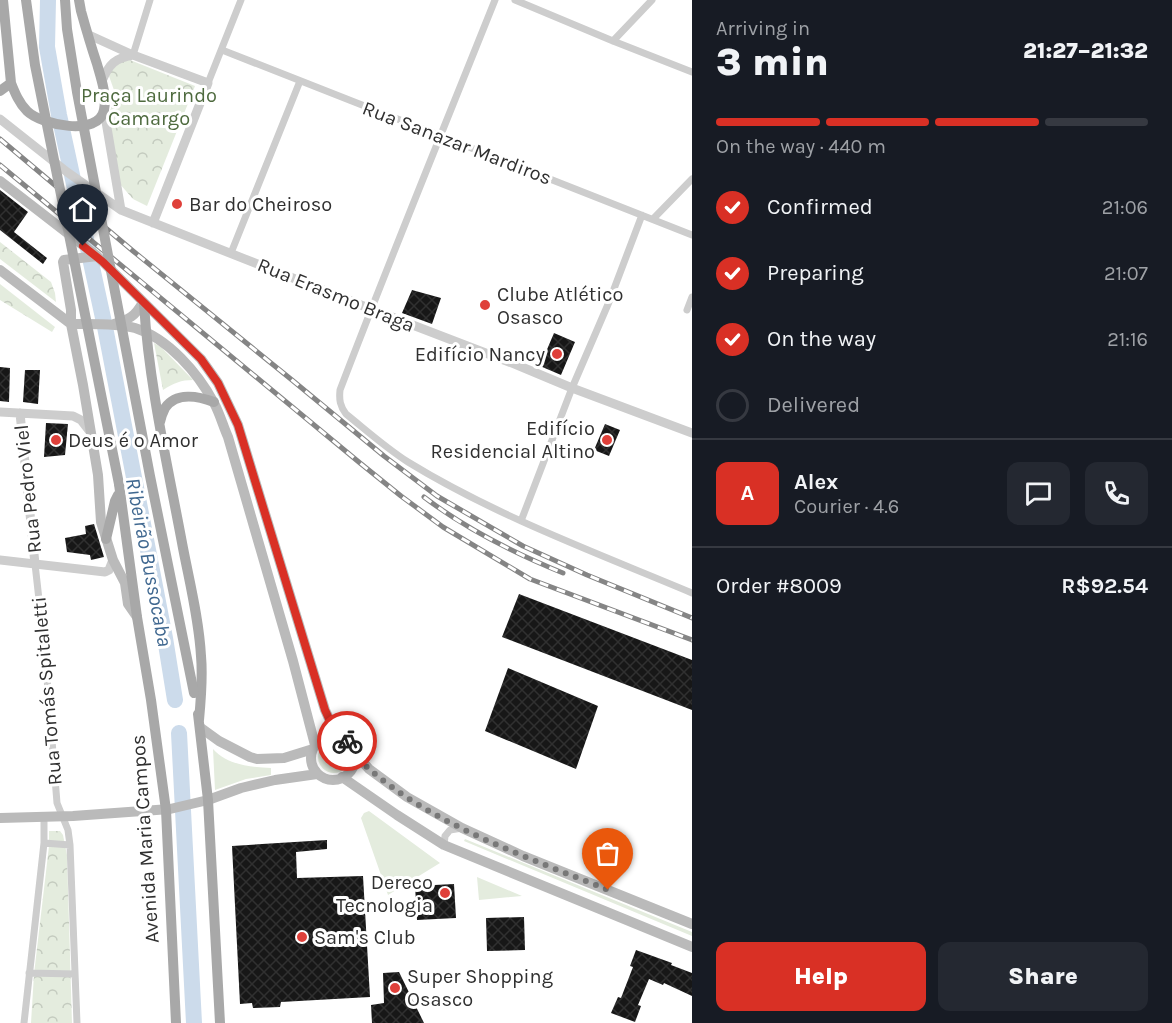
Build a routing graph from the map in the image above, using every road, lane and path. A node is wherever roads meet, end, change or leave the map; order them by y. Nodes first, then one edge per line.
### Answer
1 (3, 0) edge
2 (26, 0) edge
3 (65, 0) edge
4 (79, 0) edge
5 (150, 0) edge
6 (242, 0) edge
7 (495, 0) edge
8 (515, 0) edge
9 (652, 0) edge
10 (89, 35) junction
11 (613, 41) junction
12 (222, 50) junction
13 (133, 54) junction
14 (692, 72) edge
15 (102, 81) junction
16 (300, 81) junction
17 (11, 83) junction
18 (208, 83) junction
19 (0, 91) edge
20 (104, 110) junction
21 (0, 119) edge
22 (441, 136) junction
23 (692, 179) edge
24 (0, 181) edge
25 (121, 210) junction
26 (642, 215) junction
27 (653, 219) junction
28 (153, 223) junction
29 (692, 235) edge
30 (231, 253) junction
31 (93, 256) junction
32 (0, 270) edge
33 (692, 297) edge
34 (144, 303) junction
35 (371, 309) junction
36 (687, 310) dead end
37 (71, 324) junction
38 (106, 325) junction
39 (146, 332) junction
40 (572, 388) junction
41 (86, 399) junction
42 (214, 402) junction
43 (0, 412) edge
44 (20, 413) junction
45 (73, 416) junction
46 (160, 422) junction
47 (92, 433) junction
48 (692, 433) edge
49 (119, 488) junction
50 (521, 521) junction
51 (106, 539) junction
52 (0, 560) edge
53 (113, 560) junction
54 (35, 564) junction
55 (692, 593) edge
56 (137, 617) junction
57 (200, 724) junction
58 (337, 736) junction
59 (314, 747) junction
60 (354, 752) junction
61 (317, 774) junction
62 (342, 777) junction
63 (206, 800) junction
64 (168, 809) junction
65 (44, 817) junction
66 (64, 817) junction
67 (0, 818) edge
68 (462, 828) junction
69 (44, 843) junction
70 (70, 844) junction
71 (444, 845) junction
72 (692, 924) edge
73 (692, 947) edge
74 (29, 973) junction
75 (75, 974) junction
76 (24, 1023) edge
77 (77, 1023) edge
78 (176, 1023) edge
79 (220, 1023) edge

1 - 17 main road
2 - 49 main road, Avenida Maria Campos, bridge
3 - 57 main road, bridge
4 - 10 main road
5 - 13 street
6 - 12 street
7 - 22 street
8 - 11 street
9 - 11 street
10 - 13 street
10 - 15 main road
11 - 14 street
12 - 16 street, Rua Sanazar Mardiros
12 - 18 street
13 - 15 street
13 - 18 street
15 - 20 main road
16 - 22 street, Rua Sanazar Mardiros
16 - 30 street
17 - 19 main road
17 - 20 main road
18 - 28 street
20 - 25 street
21 - 25 street, Rua Erasmo Braga
22 - 26 street, Rua Sanazar Mardiros
22 - 35 street
23 - 27 street
24 - 31 main road
25 - 28 street, Rua Erasmo Braga
26 - 27 street, Rua Sanazar Mardiros
26 - 40 street
27 - 29 street, Rua Sanazar Mardiros
28 - 30 street, Rua Erasmo Braga
30 - 35 street, Rua Erasmo Braga
31 - 34 main road
31 - 37 main road, Avenida Maria Campos
32 - 37 main road
33 - 36 street
34 - 38 main road
34 - 39 main road
34 - 58 main road
35 - 40 street, Rua Erasmo Braga
35 - 50 street
37 - 38 main road
37 - 41 main road, Avenida Maria Campos
38 - 39 main road
39 - 42 main road
39 - 46 main road
40 - 48 street, Rua Erasmo Braga
40 - 50 street
41 - 45 street
41 - 47 main road, Avenida Maria Campos
42 - 46 main road
42 - 59 main road
43 - 44 street
44 - 45 street
44 - 54 street, Rua Pedro Viel
45 - 47 street
46 - 57 main road
47 - 51 main road, Avenida Maria Campos
49 - 51 main road
49 - 56 main road, Avenida Maria Campos
50 - 55 street
51 - 53 main road, Avenida Maria Campos
52 - 54 street
53 - 54 street
53 - 56 main road, Avenida Maria Campos
54 - 66 street, Rua Tomás Spitaletti
56 - 64 main road, Avenida Maria Campos
57 - 59 main road
57 - 63 main road
58 - 59 main road
58 - 60 main road
59 - 61 main road
60 - 62 main road
60 - 68 main road
61 - 62 main road
61 - 63 main road
62 - 71 main road
63 - 64 main road
63 - 79 main road
64 - 66 main road
64 - 78 main road, Avenida Maria Campos
65 - 66 main road
65 - 67 main road
65 - 69 street
66 - 70 street, Rua Tomás Spitaletti
68 - 71 street
68 - 72 main road
69 - 70 street
69 - 74 street
70 - 75 street, Rua Tomás Spitaletti
71 - 73 main road
74 - 75 street
74 - 76 street
75 - 77 street, Rua Tomás Spitaletti

